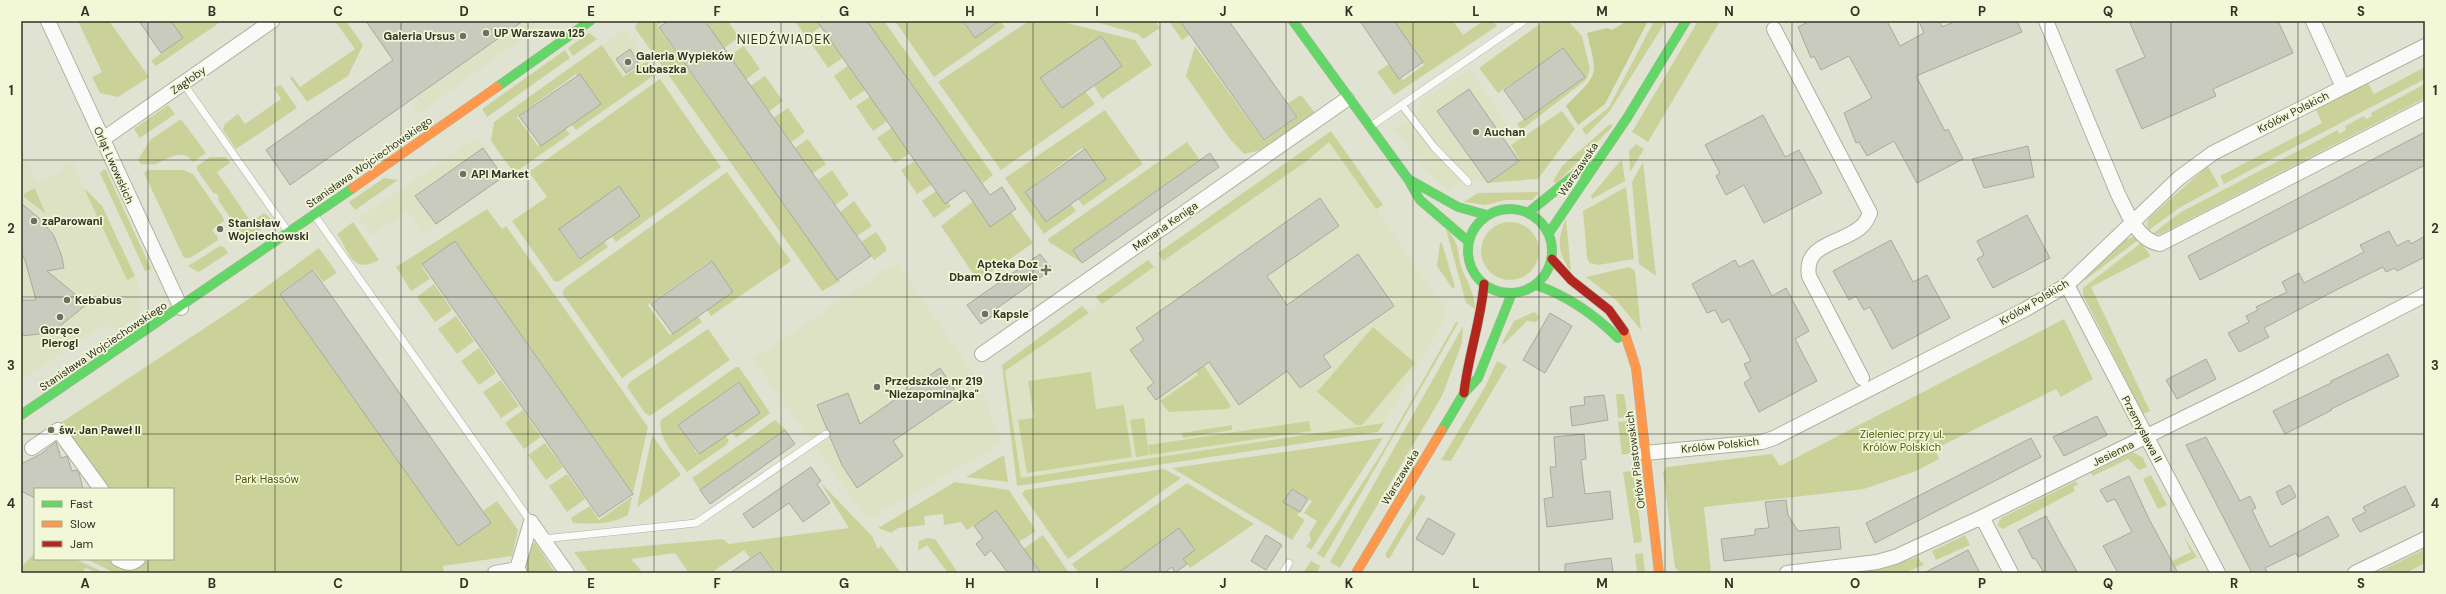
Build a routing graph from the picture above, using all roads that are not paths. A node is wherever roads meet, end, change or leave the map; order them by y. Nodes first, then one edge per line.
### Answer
1 (48, 21) edge
2 (272, 21) edge
3 (590, 21) edge
4 (1293, 21) edge
5 (1524, 21) edge
6 (1686, 21) edge
7 (2046, 21) edge
8 (2313, 21) edge
9 (1774, 29) dead end
10 (2425, 46) edge
11 (183, 83) junction
12 (2343, 87) junction
13 (1347, 99) junction
14 (1402, 106) junction
15 (2425, 108) edge
16 (1627, 118) junction
17 (1369, 127) junction
18 (103, 139) junction
19 (1408, 179) junction
20 (1468, 182) dead end
21 (1529, 212) junction
22 (315, 215) junction
23 (1487, 215) junction
24 (2132, 222) junction
25 (289, 233) junction
26 (1549, 233) junction
27 (1469, 242) junction
28 (1552, 259) junction
29 (1484, 284) junction
30 (1536, 285) junction
31 (2067, 285) junction
32 (1512, 293) junction
33 (2425, 295) edge
34 (182, 308) junction
35 (1629, 346) junction
36 (982, 354) dead end
37 (1862, 378) dead end
38 (1464, 393) junction
39 (21, 414) edge
40 (826, 434) dead end
41 (2146, 437) junction
42 (33, 449) dead end
43 (1645, 453) junction
44 (100, 488) edge
45 (1982, 517) junction
46 (531, 522) junction
47 (543, 539) junction
48 (2425, 539) edge
49 (120, 560) edge
50 (137, 560) edge
51 (1289, 563) dead end
52 (518, 571) edge
53 (1812, 572) edge
54 (494, 573) edge
55 (567, 573) edge
56 (1283, 573) edge
57 (1356, 573) edge
58 (1659, 573) edge
59 (1787, 573) edge
60 (2011, 573) edge
61 (2218, 573) edge
62 (2356, 573) edge

1 - 18 street, Orląt Lwowskich
2 - 11 street, Zagłoby
3 - 22 street, Stanisława Wojciechowskiego
4 - 13 street
5 - 14 lane
6 - 16 street, Warszawska
7 - 24 street
8 - 12 street
9 - 37 street
10 - 12 street, Królów Polskich
11 - 18 street, Zagłoby
11 - 25 lane
12 - 24 street, Królów Polskich
13 - 17 street
13 - 36 street, Mariana Keniga
14 - 17 lane
14 - 20 lane
15 - 24 street
16 - 21 street, Warszawska
16 - 26 street, Warszawska
17 - 19 street
18 - 34 street, Orląt Lwowskich
19 - 23 street
19 - 27 street
21 - 23 street
21 - 26 street
22 - 25 street, Stanisława Wojciechowskiego
22 - 46 lane
23 - 27 street
24 - 31 street, Królów Polskich
25 - 34 street, Stanisława Wojciechowskiego
26 - 28 street
27 - 29 street
28 - 30 street
28 - 35 street, Orłów Piastowskich
29 - 32 street
29 - 38 street, Warszawska
30 - 32 street
30 - 35 street
31 - 41 street, Przemysława II
31 - 43 street, Królów Polskich
32 - 38 street, Warszawska
33 - 41 street, Jesienna
34 - 39 street, Stanisława Wojciechowskiego
35 - 43 street, Orłów Piastowskich
38 - 57 street, Warszawska
40 - 47 lane
41 - 45 street, Jesienna
41 - 61 street, Przemysława II
42 - 44 street
43 - 58 street, Orłów Piastowskich
45 - 53 street, Jesienna
45 - 60 street
46 - 47 street
46 - 52 street
47 - 55 street
48 - 62 street
49 - 50 street
51 - 56 lane
52 - 54 street
53 - 59 street, Jesienna

